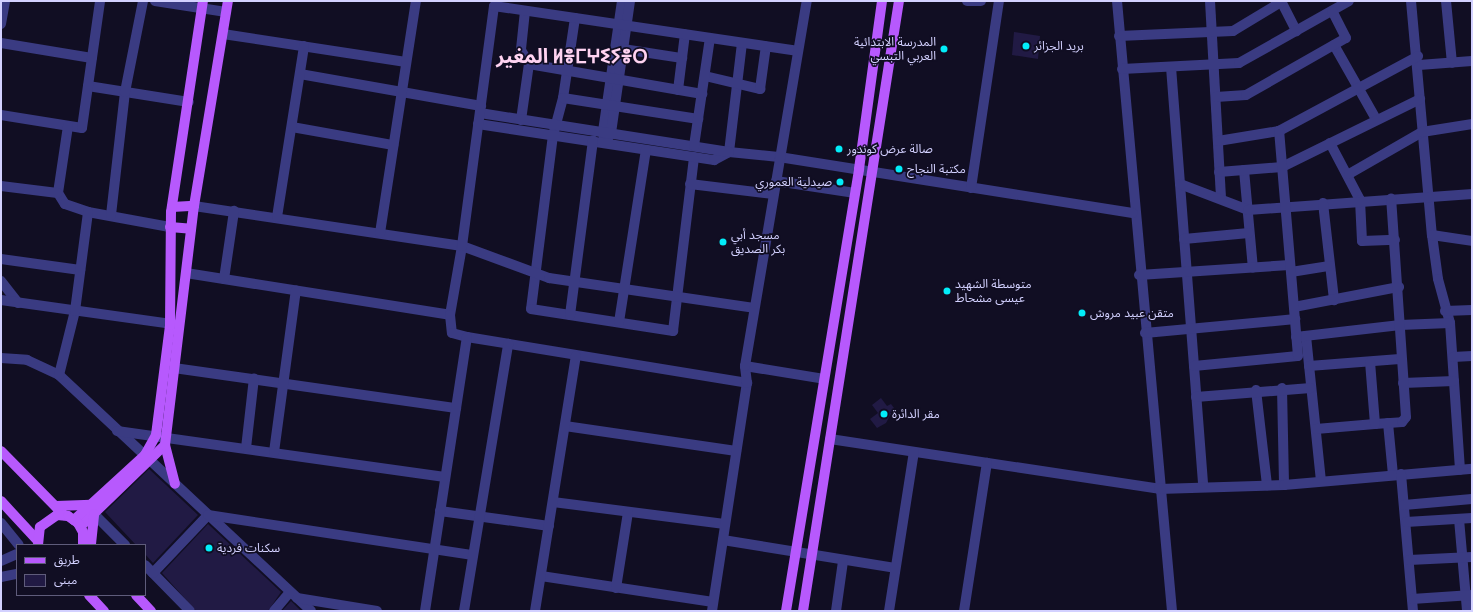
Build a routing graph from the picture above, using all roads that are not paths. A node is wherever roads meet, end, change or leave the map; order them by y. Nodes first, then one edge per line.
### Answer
1 (5, 1) edge
2 (100, 1) edge
3 (142, 1) edge
4 (155, 1) edge
5 (228, 1) edge
6 (416, 1) edge
7 (622, 1) edge
8 (630, 1) edge
9 (807, 1) edge
10 (882, 1) edge
11 (899, 1) edge
12 (967, 1) edge
13 (981, 1) edge
14 (999, 1) edge
15 (1116, 1) edge
16 (1210, 1) edge
17 (1349, 1) edge
18 (1411, 1) edge
19 (1446, 1) edge
20 (1281, 2) edge
21 (491, 4) edge
22 (203, 5) edge
23 (526, 11) junction
24 (1332, 11) junction
25 (226, 12) junction
26 (575, 18) junction
27 (1, 24) edge
28 (622, 25) junction
29 (1212, 31) junction
30 (1296, 31) junction
31 (223, 34) junction
32 (685, 34) junction
33 (1119, 36) junction
34 (710, 38) junction
35 (1, 43) edge
36 (742, 43) junction
37 (1334, 45) junction
38 (304, 46) junction
39 (766, 46) junction
40 (623, 49) junction
41 (797, 51) junction
42 (92, 58) junction
43 (682, 58) junction
44 (1418, 61) junction
45 (1472, 61) edge
46 (406, 62) junction
47 (1452, 63) junction
48 (529, 64) junction
49 (1214, 64) junction
50 (1171, 67) junction
51 (1122, 69) junction
52 (567, 70) junction
53 (300, 74) junction
54 (705, 76) junction
55 (615, 78) junction
56 (737, 83) junction
57 (88, 86) junction
58 (1358, 87) junction
59 (678, 90) junction
60 (125, 92) junction
61 (401, 93) junction
62 (702, 94) junction
63 (1216, 97) junction
64 (563, 98) junction
65 (1420, 99) junction
66 (189, 102) junction
67 (611, 105) junction
68 (480, 114) junction
69 (1, 115) edge
70 (698, 119) junction
71 (521, 120) junction
72 (1376, 120) junction
73 (1472, 124) edge
74 (558, 125) junction
75 (68, 126) junction
76 (292, 126) junction
77 (1279, 131) junction
78 (1422, 132) junction
79 (607, 133) junction
80 (553, 135) junction
81 (593, 141) junction
82 (1218, 141) junction
83 (605, 143) junction
84 (1330, 143) junction
85 (393, 145) junction
86 (694, 146) junction
87 (646, 150) junction
88 (729, 152) junction
89 (694, 157) junction
90 (779, 157) junction
91 (1282, 167) junction
92 (859, 169) junction
93 (1244, 170) junction
94 (873, 172) junction
95 (1219, 172) junction
96 (1349, 174) junction
97 (776, 180) junction
98 (690, 184) junction
99 (1180, 184) junction
100 (1, 186) edge
101 (971, 188) junction
102 (58, 193) junction
103 (855, 193) junction
104 (773, 194) junction
105 (1472, 194) edge
106 (1430, 196) junction
107 (1221, 199) junction
108 (1391, 199) junction
109 (1360, 200) junction
110 (1323, 202) junction
111 (194, 206) junction
112 (172, 207) junction
113 (1286, 207) junction
114 (1248, 210) junction
115 (234, 211) junction
116 (88, 212) junction
117 (1133, 213) junction
118 (111, 215) junction
119 (277, 218) junction
120 (170, 227) junction
121 (191, 229) junction
122 (380, 233) junction
123 (1249, 233) junction
124 (1432, 235) junction
125 (1184, 239) junction
126 (1394, 240) junction
127 (1472, 241) edge
128 (462, 246) junction
129 (1, 259) edge
130 (1330, 266) junction
131 (1254, 268) junction
132 (1290, 269) junction
133 (80, 270) junction
134 (535, 272) junction
135 (186, 273) junction
136 (1186, 273) junction
137 (1139, 275) junction
138 (224, 279) junction
139 (1, 281) edge
140 (574, 281) junction
141 (1399, 287) junction
142 (625, 289) junction
143 (296, 290) junction
144 (679, 297) junction
145 (1, 300) edge
146 (1334, 300) junction
147 (18, 303) junction
148 (1294, 307) junction
149 (754, 308) junction
150 (1472, 310) edge
151 (75, 311) junction
152 (1445, 311) junction
153 (450, 315) junction
154 (570, 315) junction
155 (1295, 319) junction
156 (619, 322) junction
157 (1450, 323) junction
158 (1400, 324) junction
159 (174, 325) junction
160 (1191, 330) junction
161 (1145, 334) junction
162 (1301, 336) junction
163 (467, 337) junction
164 (508, 344) junction
165 (576, 356) junction
166 (1472, 356) edge
167 (1453, 357) junction
168 (1, 358) edge
169 (1400, 359) junction
170 (1370, 362) junction
171 (745, 366) junction
172 (1194, 366) junction
173 (1309, 366) junction
174 (174, 368) junction
175 (60, 375) junction
176 (254, 378) junction
177 (824, 379) junction
178 (1454, 381) junction
179 (284, 382) junction
180 (747, 383) junction
181 (1403, 383) junction
182 (1282, 388) junction
183 (1311, 388) junction
184 (1256, 390) junction
185 (1196, 397) junction
186 (456, 408) junction
187 (1388, 423) junction
188 (1375, 424) junction
189 (565, 426) junction
190 (1316, 429) junction
191 (118, 430) junction
192 (162, 439) junction
193 (830, 439) junction
194 (246, 448) junction
195 (1, 451) edge
196 (736, 451) junction
197 (274, 452) junction
198 (914, 452) junction
199 (148, 458) junction
200 (987, 463) junction
201 (1472, 469) edge
202 (1460, 470) junction
203 (1397, 475) junction
204 (445, 477) junction
205 (1321, 480) junction
206 (175, 484) junction
207 (1267, 485) junction
208 (1284, 485) junction
209 (1203, 487) junction
210 (1160, 489) junction
211 (1472, 499) edge
212 (1, 501) edge
213 (553, 502) junction
214 (1404, 505) junction
215 (56, 506) junction
216 (93, 509) junction
217 (440, 511) junction
218 (628, 512) junction
219 (208, 515) junction
220 (64, 516) junction
221 (478, 516) junction
222 (1472, 518) edge
223 (1459, 519) junction
224 (1406, 522) junction
225 (1, 523) edge
226 (78, 523) junction
227 (726, 524) junction
228 (549, 526) junction
229 (723, 540) junction
230 (37, 542) edge
231 (87, 543) edge
232 (18, 544) edge
233 (124, 544) edge
234 (434, 549) junction
235 (796, 551) junction
236 (16, 554) edge
237 (472, 555) junction
238 (812, 556) junction
239 (1467, 557) edge
240 (1409, 560) junction
241 (1, 561) edge
242 (843, 561) junction
243 (146, 566) edge
244 (895, 568) junction
245 (153, 573) junction
246 (16, 574) edge
247 (541, 576) junction
248 (1, 577) edge
249 (616, 588) junction
250 (293, 595) junction
251 (1469, 595) edge
252 (90, 596) edge
253 (137, 596) edge
254 (1412, 599) junction
255 (712, 607) edge
256 (104, 611) edge
257 (151, 611) edge
258 (190, 611) edge
259 (274, 611) edge
260 (311, 611) edge
261 (377, 611) edge
262 (425, 611) edge
263 (464, 611) edge
264 (535, 611) edge
265 (786, 611) edge
266 (803, 611) edge
267 (836, 611) edge
268 (889, 611) edge
269 (964, 611) edge
270 (1172, 611) edge
271 (1413, 611) edge
272 (1467, 611) edge

1 - 27 street
2 - 42 street
3 - 60 street
4 - 22 street
5 - 25 main road
6 - 46 street
7 - 28 street
8 - 28 street
9 - 41 street
10 - 92 main road
11 - 94 main road
12 - 13 street
14 - 101 street
15 - 33 street
16 - 29 street
17 - 24 street
18 - 44 street
19 - 47 street
20 - 29 street
20 - 30 street
21 - 23 street
21 - 68 street
22 - 25 street
22 - 66 main road
23 - 26 street
23 - 48 street
24 - 30 street
24 - 37 street
25 - 31 main road
26 - 28 street
26 - 52 street
28 - 32 street
28 - 40 street
28 - 55 street
29 - 33 street
29 - 49 street
30 - 49 street
31 - 38 street
31 - 111 main road
32 - 34 street
32 - 43 street
33 - 51 street
34 - 36 street
34 - 54 street
35 - 42 street
36 - 39 street
36 - 56 street
37 - 58 street
37 - 63 street
38 - 46 street
38 - 53 street
39 - 41 street
39 - 56 street
40 - 43 street
40 - 55 street
41 - 90 street
42 - 57 street
43 - 59 street
44 - 47 street
44 - 58 street
44 - 65 street
45 - 47 street
46 - 61 street
48 - 52 street
48 - 71 street
49 - 50 street
49 - 63 street
50 - 51 street
50 - 99 street
51 - 117 street
52 - 55 street
52 - 64 street
53 - 61 street
53 - 76 street
54 - 56 street
54 - 62 street
55 - 59 street
55 - 67 street
56 - 88 street
57 - 60 street
57 - 75 street
58 - 72 street
58 - 77 street
59 - 62 street
60 - 66 street
60 - 118 street
61 - 68 street
61 - 85 street
62 - 70 street
63 - 82 street
64 - 67 street
64 - 74 street
65 - 72 street
65 - 78 street
66 - 112 main road
67 - 70 street
67 - 79 street
68 - 71 street
68 - 80 street
68 - 128 street
69 - 75 street
70 - 86 street
71 - 74 street
72 - 84 street
73 - 78 street
74 - 79 street
74 - 80 street
75 - 102 street
76 - 85 street
76 - 119 street
77 - 82 street
77 - 91 street
78 - 96 street
78 - 106 street
79 - 83 street
79 - 86 street
80 - 81 street
80 - 134 street
81 - 83 street
81 - 140 street
82 - 95 street
83 - 87 street
84 - 91 street
84 - 96 street
85 - 122 street
86 - 88 street
87 - 89 street
87 - 142 street
88 - 89 street
88 - 90 street
89 - 98 street
90 - 92 street
90 - 97 street
91 - 93 street
91 - 113 street
92 - 94 street
92 - 103 main road
93 - 95 street
93 - 114 street
94 - 101 street
94 - 193 main road
95 - 107 street
96 - 109 street
97 - 103 street
97 - 104 street
98 - 104 street
98 - 144 street
99 - 107 street
99 - 125 street
100 - 102 street
101 - 117 street
102 - 116 street
103 - 177 main road
104 - 149 street
105 - 106 street
106 - 108 street
106 - 124 street
107 - 114 street
108 - 109 street
108 - 126 street
109 - 110 street
109 - 126 street
110 - 113 street
110 - 130 street
111 - 112 main road
111 - 115 street
111 - 121 main road
112 - 120 main road
113 - 114 street
113 - 132 street
114 - 123 street
115 - 119 street
115 - 138 street
116 - 118 street
116 - 133 street
117 - 137 street
118 - 120 street
119 - 122 street
120 - 121 main road
120 - 159 main road
121 - 135 main road
122 - 128 street
123 - 125 street
123 - 131 street
124 - 127 street
124 - 152 street
125 - 136 street
126 - 141 street
128 - 134 street
128 - 153 street
129 - 133 street
130 - 132 street
130 - 146 street
131 - 132 street
131 - 136 street
132 - 148 street
133 - 151 street
134 - 140 street
134 - 154 street
135 - 138 street
135 - 159 main road
136 - 137 street
136 - 160 street
137 - 161 street
138 - 143 street
139 - 147 street
140 - 142 street
140 - 154 street
141 - 146 street
141 - 158 street
142 - 144 street
142 - 156 street
143 - 153 street
143 - 179 street
144 - 149 street
144 - 156 street
145 - 147 street
146 - 148 street
147 - 151 street
148 - 155 street
149 - 171 street
150 - 152 street
151 - 159 street
151 - 175 street
152 - 157 street
153 - 163 street
154 - 156 street
155 - 160 street
155 - 162 street
157 - 158 street
157 - 167 street
158 - 162 street
158 - 169 street
159 - 174 main road
159 - 192 main road
160 - 161 street
160 - 172 street
161 - 210 street
162 - 172 street
162 - 173 street
163 - 164 street
163 - 186 street
164 - 165 street
164 - 221 street
165 - 180 street
165 - 189 street
166 - 167 street
167 - 178 street
168 - 175 street
169 - 170 street
169 - 181 street
170 - 173 street
170 - 188 street
171 - 177 street
171 - 180 street
172 - 185 street
173 - 183 street
174 - 176 street
174 - 192 main road
175 - 191 street
176 - 179 street
176 - 194 street
177 - 235 main road
178 - 181 street
178 - 202 street
179 - 186 street
179 - 197 street
180 - 196 street
181 - 187 street
182 - 183 street
182 - 184 street
182 - 208 street
183 - 190 street
184 - 185 street
184 - 207 street
185 - 209 street
186 - 204 street
187 - 188 street
187 - 203 street
188 - 190 street
189 - 196 street
189 - 213 street
190 - 205 street
191 - 192 street
191 - 199 street
192 - 194 street
192 - 199 main road
192 - 206 main road
193 - 198 street
193 - 238 main road
194 - 197 street
195 - 215 main road
196 - 227 street
197 - 204 street
198 - 200 street
198 - 244 street
199 - 206 street
199 - 216 main road
200 - 210 street
200 - 269 street
201 - 202 street
202 - 203 street
203 - 205 street
203 - 214 street
204 - 217 street
205 - 208 street
206 - 219 street
207 - 208 street
207 - 209 street
209 - 210 street
210 - 270 street
211 - 214 street
212 - 230 main road
213 - 218 street
213 - 228 street
214 - 224 street
215 - 216 main road
215 - 220 main road
216 - 226 main road
216 - 231 main road
216 - 233 street
217 - 221 street
217 - 234 street
218 - 227 street
218 - 249 street
219 - 234 street
219 - 245 street
219 - 250 street
220 - 226 main road
220 - 230 main road
221 - 228 street
221 - 237 street
222 - 223 street
223 - 224 street
223 - 239 street
224 - 240 street
225 - 232 street
226 - 231 main road
227 - 229 street
228 - 247 street
229 - 235 street
229 - 255 street
234 - 237 street
234 - 262 street
235 - 238 street
235 - 265 main road
236 - 241 street
237 - 263 street
238 - 242 street
238 - 266 main road
239 - 240 street
239 - 251 street
240 - 254 street
242 - 244 street
242 - 267 street
243 - 245 street
244 - 268 street
245 - 258 street
246 - 248 street
247 - 249 street
247 - 264 street
249 - 255 street
250 - 259 street
250 - 260 street
250 - 261 street
251 - 254 street
251 - 272 street
252 - 256 main road
253 - 257 main road
254 - 271 street

